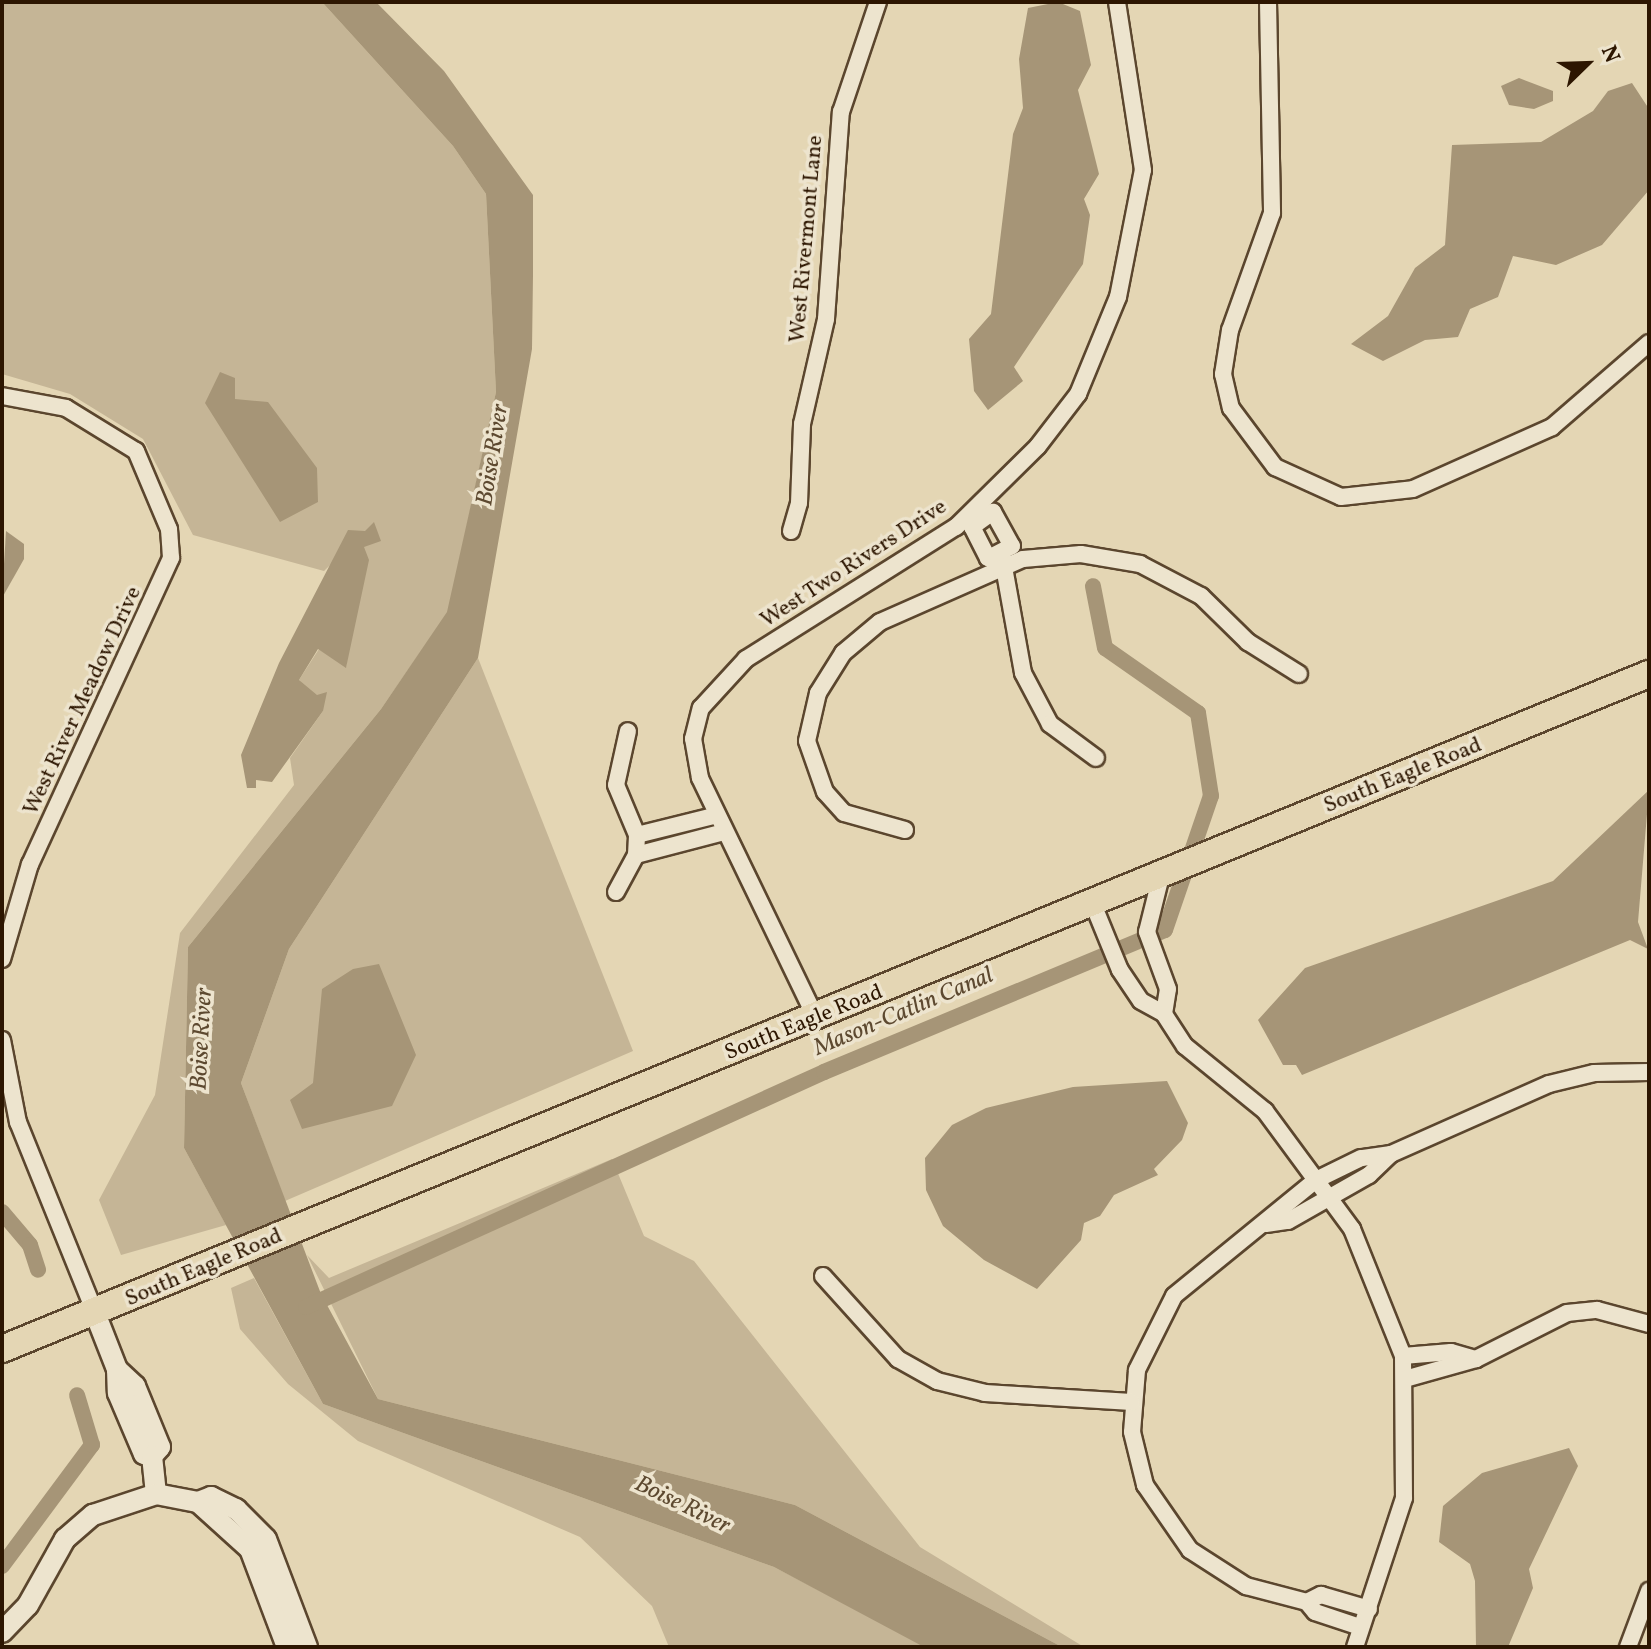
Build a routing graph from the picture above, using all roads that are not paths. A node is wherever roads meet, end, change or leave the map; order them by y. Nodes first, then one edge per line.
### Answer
1 (878, 2) edge
2 (1117, 2) edge
3 (1268, 2) edge
4 (1649, 343) edge
5 (2, 396) edge
6 (977, 513) junction
7 (791, 531) dead end
8 (1004, 561) junction
9 (1299, 674) dead end
10 (1649, 674) edge
11 (628, 731) dead end
12 (1096, 758) dead end
13 (717, 815) junction
14 (905, 830) dead end
15 (724, 832) junction
16 (637, 835) junction
17 (636, 855) junction
18 (1161, 876) junction
19 (616, 892) dead end
20 (1093, 904) junction
21 (2, 952) edge
22 (2, 959) edge
23 (1164, 1014) junction
24 (816, 1018) junction
25 (2, 1040) edge
26 (1648, 1072) edge
27 (1391, 1154) junction
28 (1316, 1180) junction
29 (1329, 1198) junction
30 (1266, 1224) junction
31 (823, 1276) dead end
32 (95, 1313) junction
33 (1649, 1324) edge
34 (2, 1349) edge
35 (1403, 1356) junction
36 (1476, 1359) junction
37 (1405, 1379) junction
38 (1132, 1402) junction
39 (156, 1494) junction
40 (278, 1584) junction
41 (1649, 1591) edge
42 (1307, 1602) junction
43 (1369, 1609) junction
44 (1360, 1627) junction
45 (2, 1632) edge
46 (287, 1647) edge
47 (307, 1647) edge
48 (1355, 1647) edge
49 (1628, 1647) edge

1 - 7 street, West Rivermont Lane
2 - 6 street, West Two Rivers Drive
3 - 4 street
5 - 21 street, West River Meadow Drive
6 - 8 street
6 - 13 street, West Two Rivers Drive
8 - 9 street
8 - 12 street
8 - 14 street
10 - 18 highway, South Eagle Road
11 - 16 street
13 - 15 street, West Two Rivers Drive
13 - 16 street
15 - 17 street
15 - 24 street, West Two Rivers Drive
16 - 17 street
17 - 19 street
18 - 20 highway, South Eagle Road
18 - 23 street
20 - 23 street
20 - 24 highway, South Eagle Road
21 - 22 street, West River Meadow Drive
23 - 28 street
24 - 32 highway, South Eagle Road
25 - 32 street
26 - 27 street
27 - 28 street
27 - 29 street
28 - 29 street
28 - 30 street
29 - 30 street
29 - 35 street
30 - 38 street
31 - 38 street
32 - 34 highway, South Eagle Road
32 - 39 street
33 - 36 street
35 - 36 street
35 - 37 street
36 - 37 street
37 - 43 street
38 - 42 street
39 - 40 street
39 - 45 street
40 - 46 street
40 - 47 street
41 - 49 street
42 - 43 street
42 - 44 street
43 - 44 street
44 - 48 street

